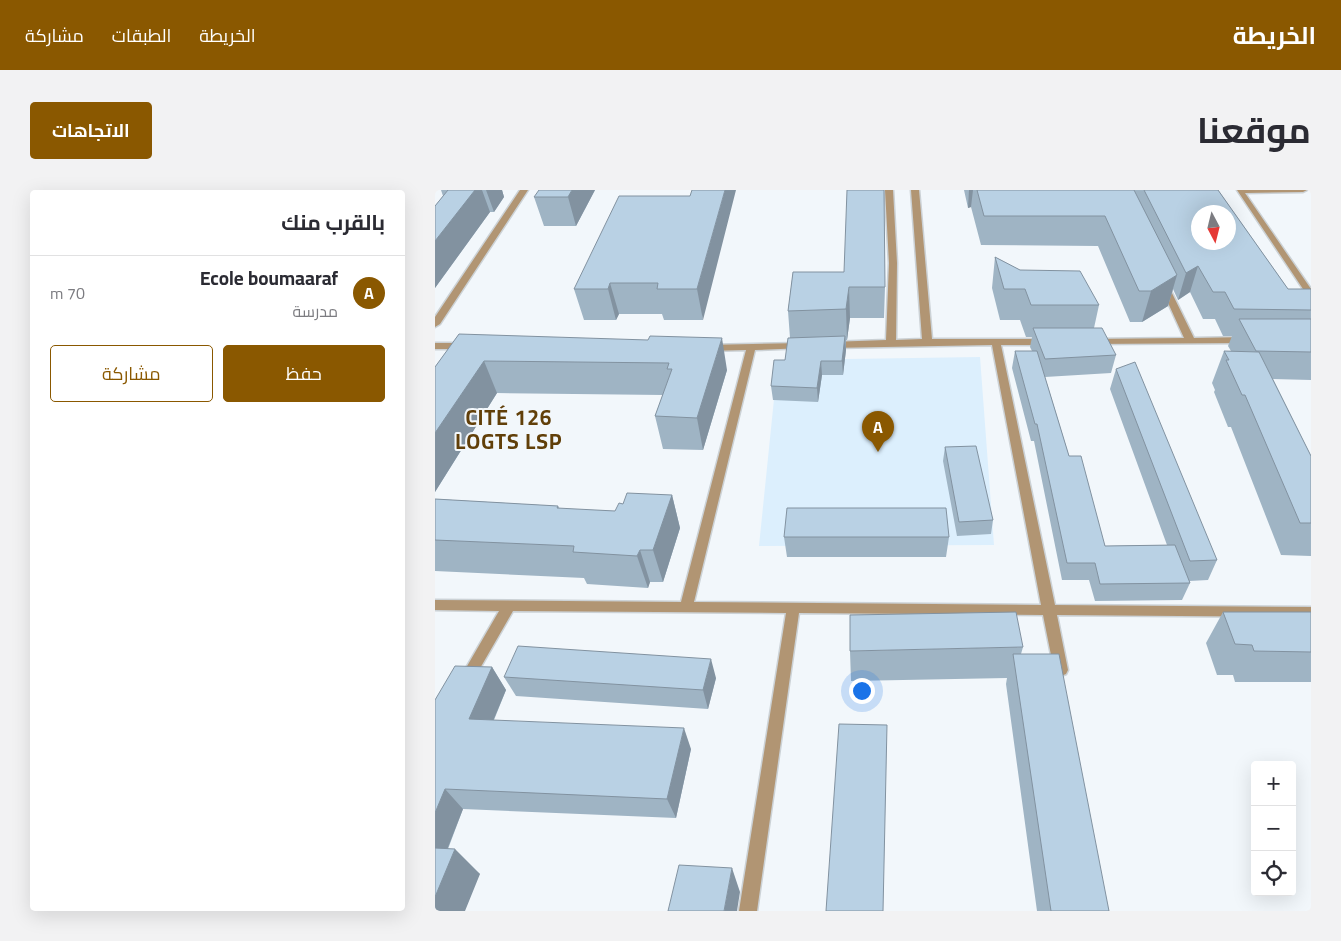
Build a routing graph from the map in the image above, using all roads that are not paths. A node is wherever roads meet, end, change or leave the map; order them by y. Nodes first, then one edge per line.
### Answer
1 (524, 190) edge
2 (889, 190) edge
3 (915, 190) edge
4 (1303, 190) edge
5 (1161, 278) edge
6 (1311, 295) edge
7 (435, 324) edge
8 (1190, 340) junction
9 (1255, 340) edge
10 (927, 342) junction
11 (1054, 342) edge
12 (1083, 342) edge
13 (996, 343) junction
14 (891, 344) junction
15 (435, 346) edge
16 (475, 346) edge
17 (692, 347) edge
18 (751, 348) junction
19 (435, 605) edge
20 (509, 606) junction
21 (686, 607) junction
22 (793, 608) junction
23 (1050, 610) junction
24 (1311, 612) edge
25 (1064, 688) edge
26 (460, 692) edge
27 (748, 911) edge

1 - 7 street
2 - 14 street
3 - 10 street
4 - 6 street
5 - 8 street
8 - 9 street
8 - 12 street
10 - 13 street
10 - 14 street
11 - 13 street
13 - 23 street
14 - 18 street
15 - 16 street
17 - 18 street
18 - 21 street
19 - 20 street
20 - 21 street
20 - 26 street
21 - 22 street
22 - 23 street
22 - 27 street
23 - 24 street
23 - 25 street

